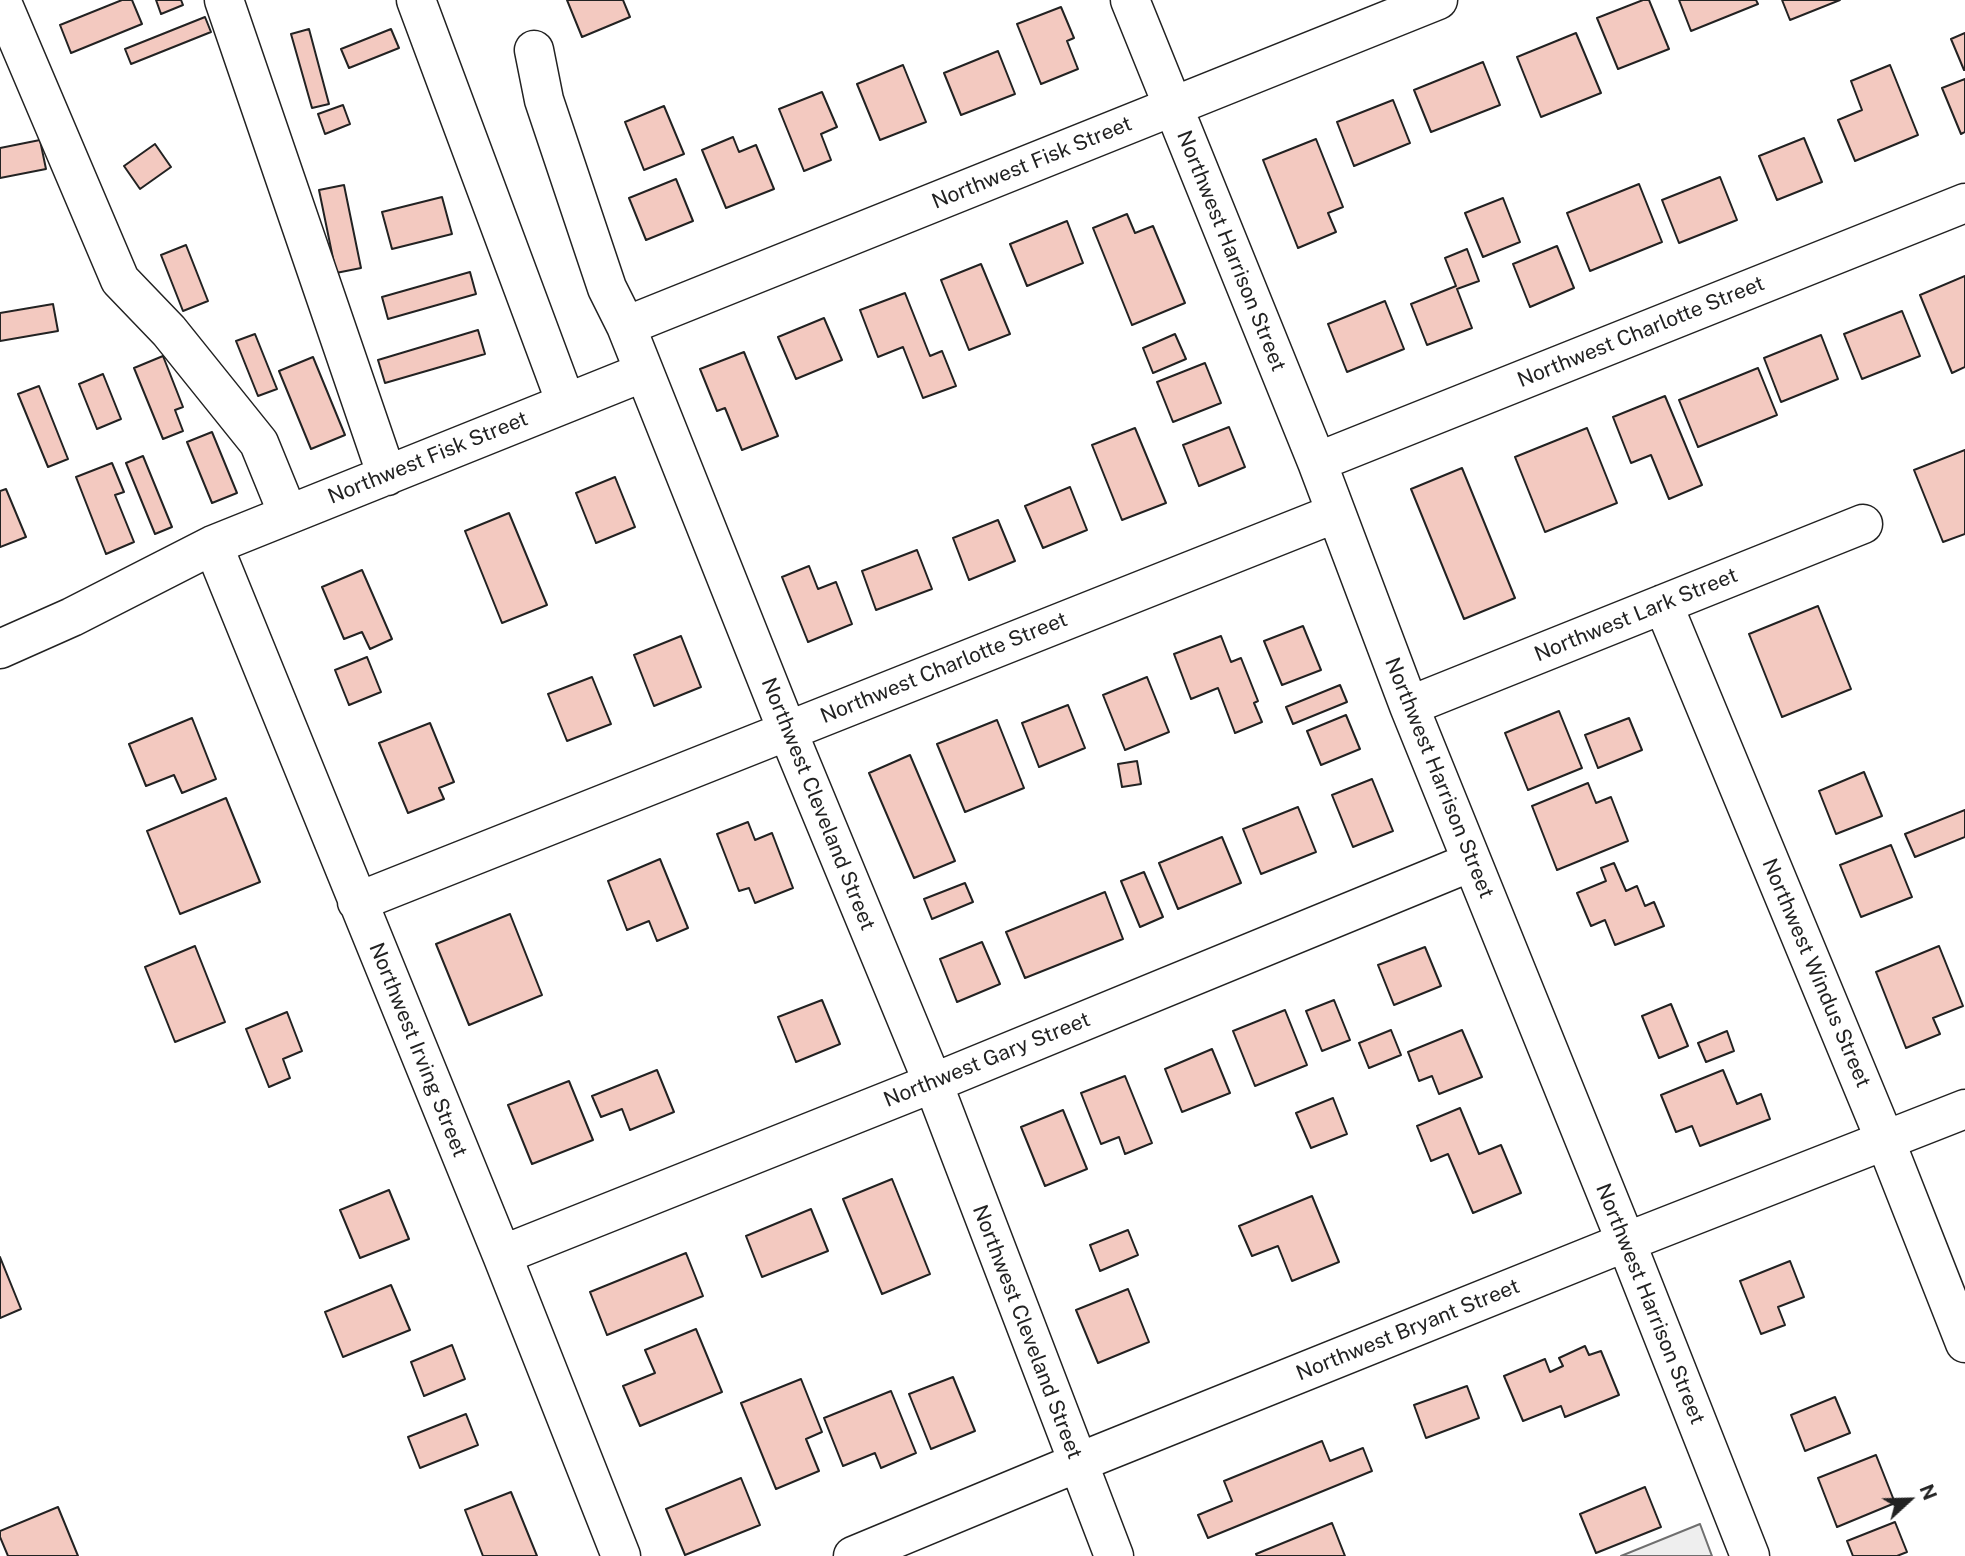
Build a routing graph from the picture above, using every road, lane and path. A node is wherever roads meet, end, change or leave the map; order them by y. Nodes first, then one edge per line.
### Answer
1 (1, 0) edge
2 (224, 0) edge
3 (416, 0) edge
4 (1130, 0) edge
5 (1438, 0) edge
6 (534, 50) dead end
7 (1173, 107) junction
8 (1965, 203) edge
9 (626, 326) junction
10 (644, 372) junction
11 (566, 403) junction
12 (1317, 462) junction
13 (387, 476) junction
14 (1336, 513) junction
15 (288, 514) junction
16 (1863, 524) dead end
17 (214, 545) junction
18 (1663, 604) junction
19 (0, 649) edge
20 (1409, 706) junction
21 (787, 730) junction
22 (1471, 862) junction
23 (357, 902) junction
24 (933, 1083) junction
25 (1965, 1110) edge
26 (1885, 1140) junction
27 (1626, 1242) junction
28 (502, 1255) junction
29 (1965, 1343) edge
30 (1077, 1463) junction
31 (861, 1554) edge
32 (621, 1556) edge
33 (1114, 1556) edge
34 (1750, 1556) edge

1 - 15 street
2 - 13 street
3 - 11 street
4 - 7 street, Northwest Harrison Street
5 - 7 street, Northwest Fisk Street
6 - 9 street, Northwest Cleveland Street
7 - 9 street, Northwest Fisk Street
7 - 12 street, Northwest Harrison Street
8 - 12 street, Northwest Charlotte Street
9 - 10 street, Northwest Cleveland Street
10 - 11 street, Northwest Fisk Street
10 - 21 street, Northwest Cleveland Street
11 - 13 street, Northwest Fisk Street
12 - 14 street, Northwest Harrison Street
13 - 15 street, Northwest Fisk Street
14 - 20 street, Northwest Harrison Street
14 - 21 street, Northwest Charlotte Street
15 - 17 street, Northwest Fisk Street
16 - 18 street, Northwest Lark Street
17 - 19 street, Northwest Fisk Street
17 - 23 street, Northwest Irving Street
18 - 20 street, Northwest Lark Street
18 - 26 street, Northwest Windus Street
20 - 22 street, Northwest Harrison Street
21 - 23 street, Northwest Charlotte Street
21 - 24 street, Northwest Cleveland Street
22 - 24 street, Northwest Gary Street
22 - 27 street, Northwest Harrison Street
23 - 28 street, Northwest Irving Street
24 - 28 street, Northwest Gary Street
24 - 30 street, Northwest Cleveland Street
25 - 26 street, Northwest Bryant Street
26 - 27 street, Northwest Bryant Street
26 - 29 street, Northwest Windus Street
27 - 30 street, Northwest Bryant Street
27 - 34 street, Northwest Harrison Street
28 - 32 street, Northwest Irving Street
30 - 31 street, Northwest Bryant Street
30 - 33 street, Northwest Cleveland Street

